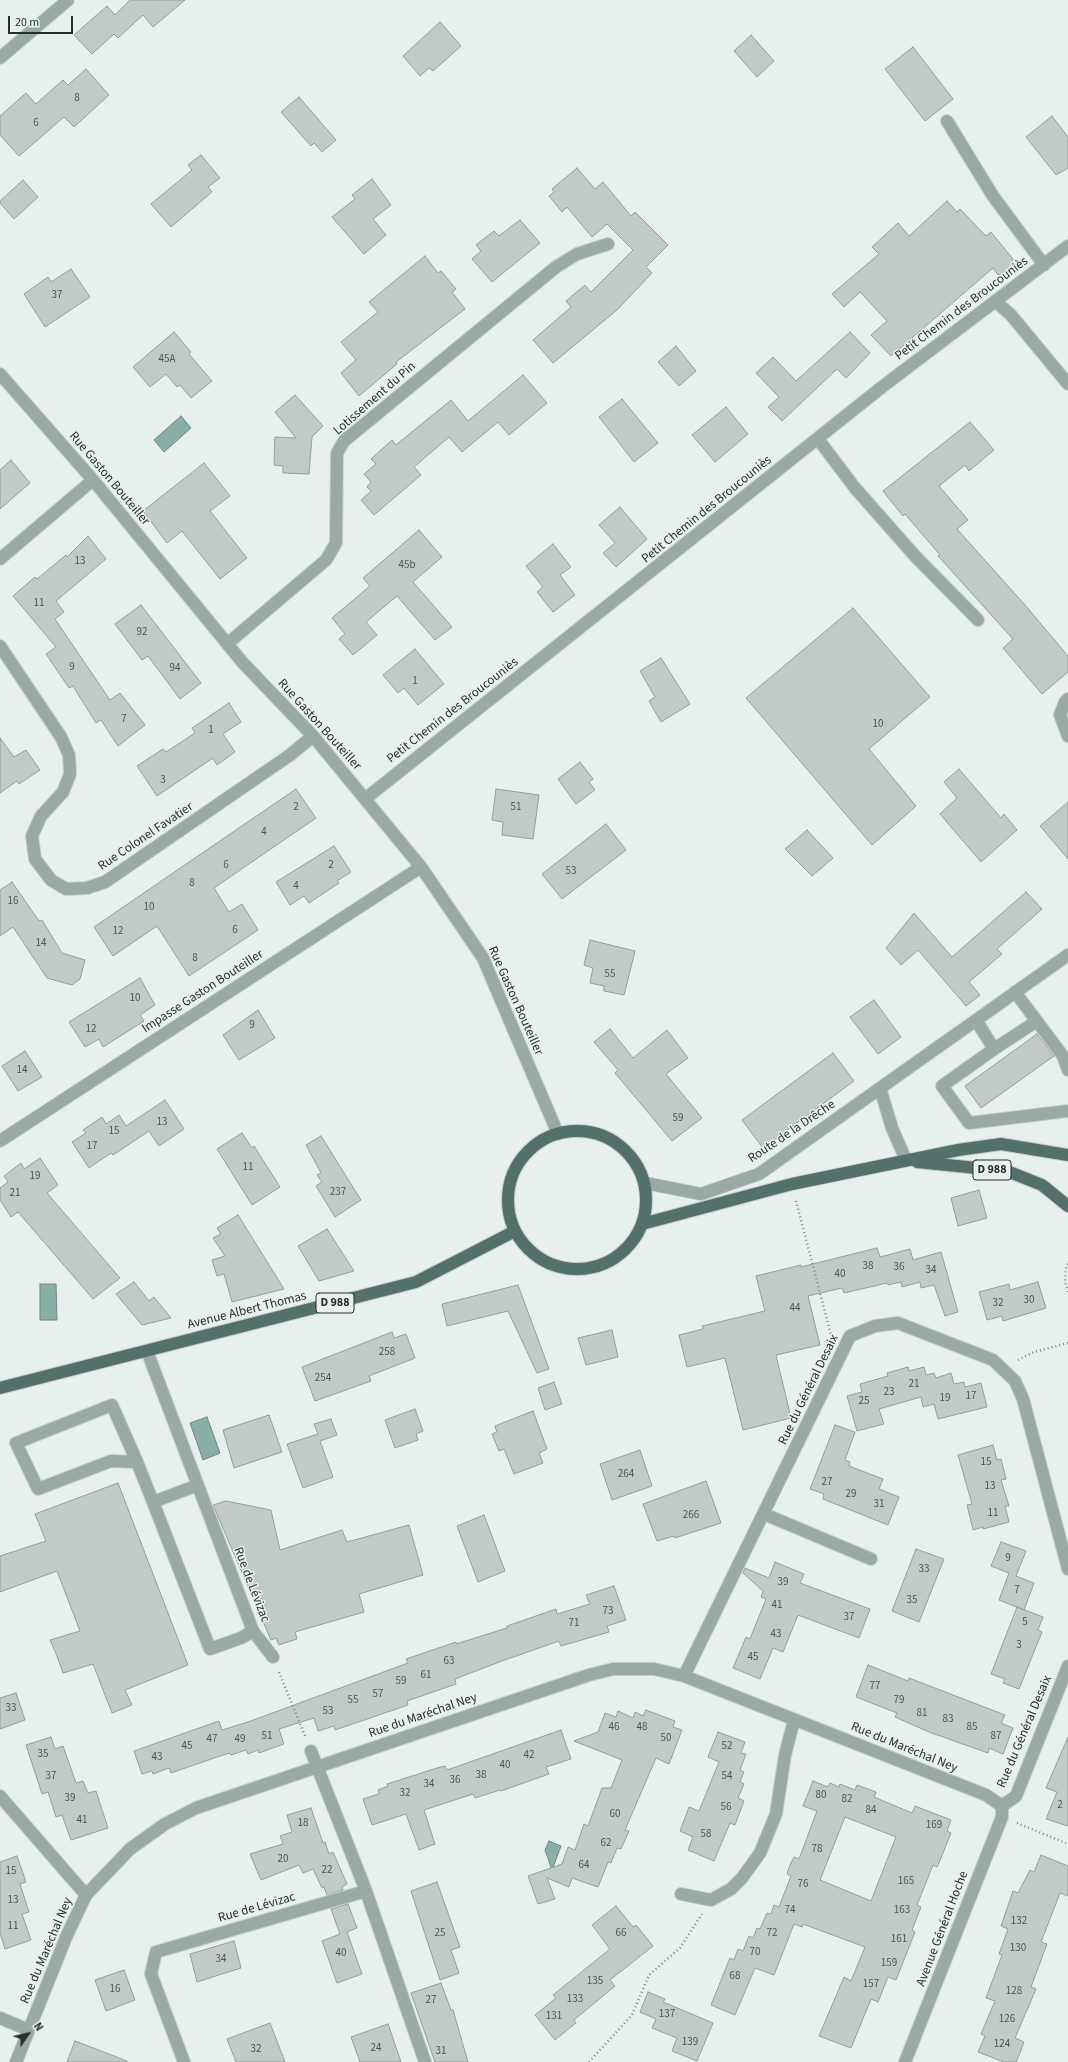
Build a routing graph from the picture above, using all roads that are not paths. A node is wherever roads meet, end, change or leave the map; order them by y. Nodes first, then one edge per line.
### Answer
1 (68, 0) edge
2 (0, 58) edge
3 (947, 121) dead end
4 (608, 244) dead end
5 (1068, 246) edge
6 (1044, 265) junction
7 (995, 301) junction
8 (0, 374) edge
9 (1068, 384) edge
10 (818, 439) junction
11 (92, 480) junction
12 (0, 559) edge
13 (978, 620) dead end
14 (227, 644) junction
15 (0, 646) edge
16 (1068, 699) edge
17 (313, 736) junction
18 (1068, 736) edge
19 (365, 799) junction
20 (421, 866) junction
21 (1068, 955) edge
22 (1015, 992) junction
23 (976, 1020) junction
24 (1037, 1021) junction
25 (994, 1049) junction
26 (1068, 1070) edge
27 (880, 1088) junction
28 (1068, 1111) edge
29 (558, 1134) junction
30 (0, 1141) edge
31 (1068, 1155) edge
32 (906, 1160) junction
33 (645, 1183) junction
34 (1068, 1206) edge
35 (642, 1224) junction
36 (515, 1231) junction
37 (147, 1351) junction
38 (0, 1388) edge
39 (136, 1462) junction
40 (198, 1485) junction
41 (154, 1502) junction
42 (764, 1514) junction
43 (871, 1559) dead end
44 (1068, 1569) edge
45 (253, 1631) junction
46 (273, 1657) road end
47 (1068, 1666) edge
48 (684, 1676) junction
49 (794, 1720) junction
50 (311, 1751) road end
51 (317, 1767) junction
52 (0, 1796) edge
53 (1002, 1811) junction
54 (366, 1891) junction
55 (681, 1894) dead end
56 (86, 1895) junction
57 (0, 2018) edge
58 (29, 2030) junction
59 (16, 2062) edge
60 (184, 2062) edge
61 (425, 2062) edge
62 (905, 2062) edge

1 - 2 street
3 - 6 street
4 - 14 street, Lotissement du Pin
5 - 6 street, Petit Chemin des Broucouniès
6 - 7 street, Petit Chemin des Broucouniès
7 - 9 street
7 - 10 street, Petit Chemin des Broucouniès
8 - 11 street, Rue Gaston Bouteiller
10 - 13 street
10 - 19 street, Petit Chemin des Broucouniès
11 - 12 street
11 - 14 street, Rue Gaston Bouteiller
14 - 17 street, Rue Gaston Bouteiller
15 - 17 street, Rue Colonel Favatier
16 - 18 street
17 - 19 street, Rue Gaston Bouteiller
19 - 20 street, Rue Gaston Bouteiller
20 - 29 street, Rue Gaston Bouteiller
20 - 30 street, Impasse Gaston Bouteiller
21 - 22 street, Route de la Drêche
22 - 23 street, Route de la Drêche
22 - 24 street
23 - 25 street
23 - 27 street, Route de la Drêche
24 - 25 street
24 - 26 street
25 - 28 street
27 - 32 street
27 - 33 street, Route de la Drêche
29 - 33 main road
29 - 36 main road
31 - 32 main road, D 988
32 - 34 main road, D 988
32 - 35 main road
33 - 35 main road
35 - 36 main road
36 - 37 main road, Avenue Albert Thomas / D 988
37 - 38 main road, Avenue Albert Thomas
37 - 40 street, Rue de Lévizac
39 - 39 street
39 - 41 street
40 - 41 street
40 - 45 street, Rue de Lévizac
41 - 45 street
42 - 43 street
42 - 44 street, Rue du Général Desaix
42 - 48 street, Rue du Général Desaix
45 - 46 street, Rue de Lévizac
47 - 53 street, Rue du Général Desaix
48 - 49 street, Rue du Maréchal Ney
48 - 51 street, Rue du Maréchal Ney
49 - 53 street, Rue du Maréchal Ney
49 - 55 street
50 - 51 street
51 - 54 street
51 - 56 street, Rue du Maréchal Ney
52 - 56 street, Rue du Maréchal Ney
53 - 62 street, Avenue Général Hoche
54 - 60 street, Rue de Lévizac
54 - 61 street
56 - 58 street, Rue du Maréchal Ney
57 - 58 street
58 - 59 street, Rue du Maréchal Ney

